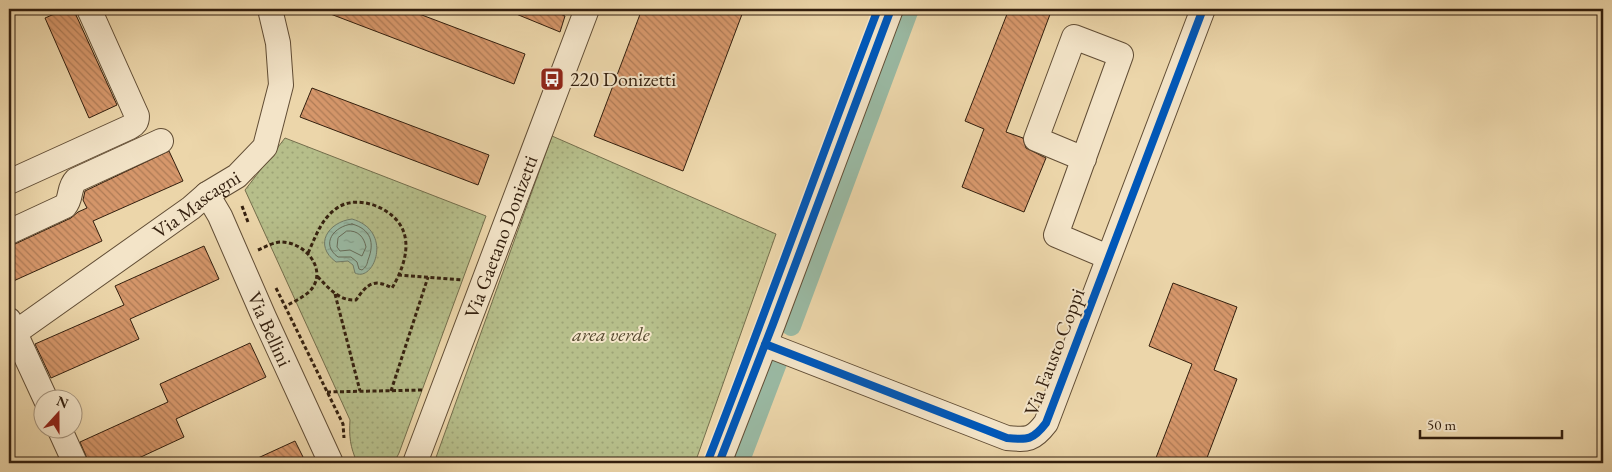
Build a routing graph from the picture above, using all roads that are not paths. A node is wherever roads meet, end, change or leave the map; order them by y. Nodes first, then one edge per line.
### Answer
1 (89, 9) edge
2 (270, 9) edge
3 (587, 9) edge
4 (891, 9) edge
5 (1203, 9) edge
6 (160, 141) dead end
7 (1084, 159) junction
8 (9, 182) edge
9 (207, 194) junction
10 (9, 232) edge
11 (1108, 256) junction
12 (11, 329) edge
13 (765, 344) junction
14 (41, 390) edge
15 (65, 440) edge
16 (75, 463) edge
17 (332, 463) edge
18 (415, 463) edge
19 (719, 463) edge

1 - 8 street
2 - 9 street, Via Mascagni
3 - 18 street, Via Gaetano Donizetti
4 - 13 street
5 - 11 street, Via Fausto Coppi
6 - 10 street
7 - 7 street
7 - 11 street
9 - 12 street, Via Mascagni
9 - 17 street, Via Bellini
11 - 13 street, Via Fausto Coppi
12 - 14 street
13 - 19 street
15 - 16 street

